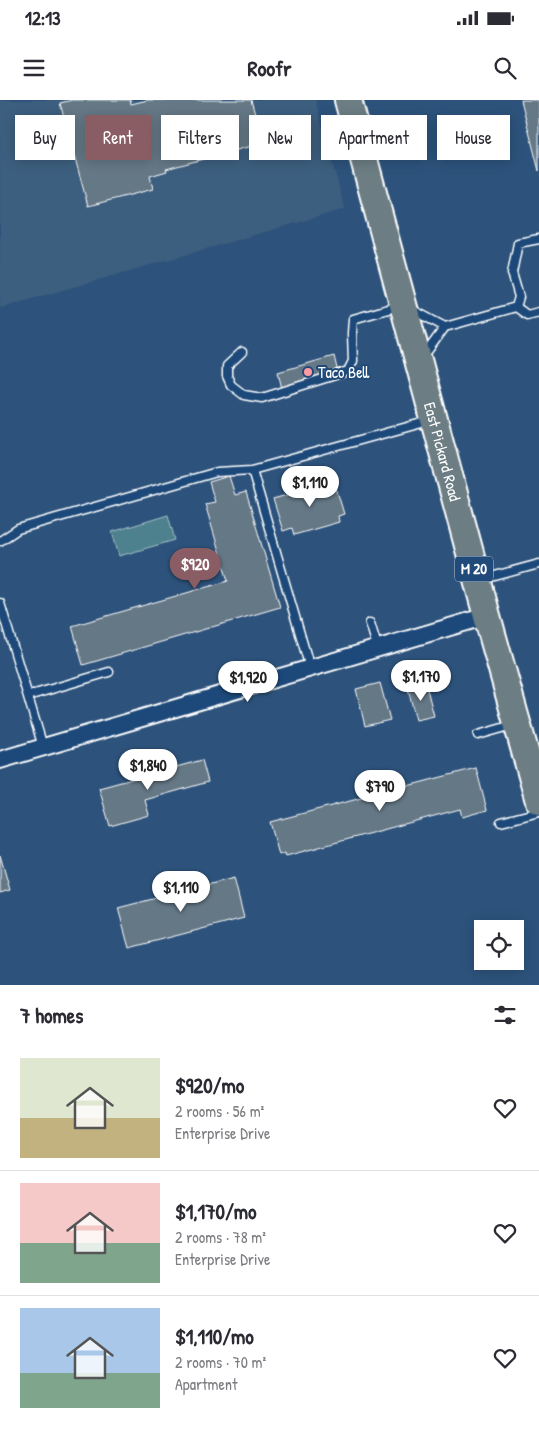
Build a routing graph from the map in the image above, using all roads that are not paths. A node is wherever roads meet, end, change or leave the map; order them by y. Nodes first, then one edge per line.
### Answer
1 (348, 100) edge
2 (539, 239) edge
3 (403, 304) junction
4 (516, 307) junction
5 (539, 312) edge
6 (445, 327) junction
7 (242, 352) dead end
8 (418, 362) junction
9 (433, 420) junction
10 (252, 470) junction
11 (0, 540) edge
12 (539, 564) edge
13 (477, 580) junction
14 (0, 603) edge
15 (487, 616) junction
16 (370, 622) dead end
17 (378, 649) junction
18 (310, 668) junction
19 (109, 672) dead end
20 (28, 696) junction
21 (517, 724) junction
22 (478, 734) dead end
23 (43, 747) junction
24 (0, 760) edge
25 (538, 799) edge
26 (501, 822) dead end

1 - 3 highway, East Pickard Road / M 20
2 - 4 lane
3 - 6 lane
3 - 7 lane
3 - 8 highway, East Pickard Road / M 20
4 - 5 lane
4 - 6 lane
6 - 8 lane
8 - 9 highway, East Pickard Road / M 20
9 - 10 lane
9 - 13 highway, East Pickard Road / M 20
10 - 11 lane
10 - 18 lane
12 - 13 lane
13 - 15 highway, East Pickard Road / M 20
14 - 20 lane
15 - 17 street
15 - 21 highway, East Pickard Road / M 20
16 - 17 lane
17 - 18 street
18 - 23 street
19 - 20 lane
20 - 23 lane
21 - 22 lane
21 - 25 highway, East Pickard Road / M 20
23 - 24 street
25 - 26 lane

